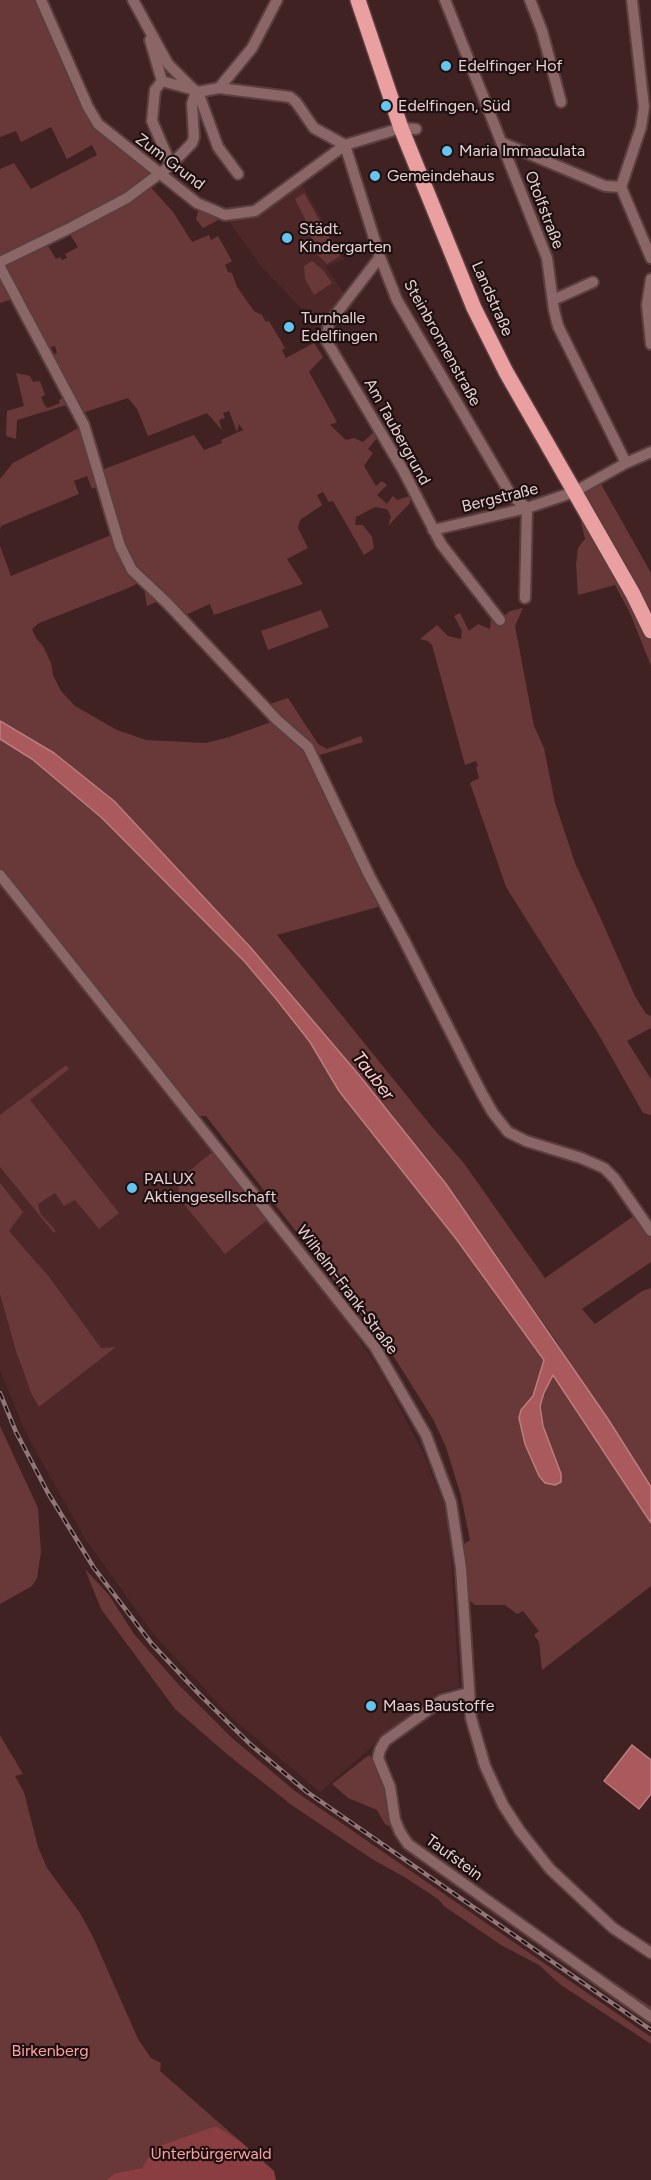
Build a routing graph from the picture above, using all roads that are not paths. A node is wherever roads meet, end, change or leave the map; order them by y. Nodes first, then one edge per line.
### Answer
1 (41, 0) edge
2 (277, 0) edge
3 (358, 0) edge
4 (445, 0) edge
5 (530, 0) edge
6 (632, 0) edge
7 (134, 1) edge
8 (150, 34) junction
9 (162, 81) junction
10 (219, 88) junction
11 (196, 91) junction
12 (561, 102) dead end
13 (409, 129) junction
14 (503, 143) junction
15 (345, 145) junction
16 (171, 165) junction
17 (161, 173) junction
18 (238, 174) dead end
19 (621, 187) junction
20 (380, 257) junction
21 (651, 258) edge
22 (0, 262) edge
23 (0, 267) edge
24 (651, 279) edge
25 (593, 282) dead end
26 (553, 300) junction
27 (651, 344) edge
28 (651, 452) edge
29 (626, 463) junction
30 (574, 492) junction
31 (528, 508) junction
32 (434, 530) junction
33 (525, 598) dead end
34 (500, 620) dead end
35 (651, 631) edge
36 (0, 874) edge
37 (651, 1231) edge
38 (468, 1693) junction
39 (651, 1953) edge
40 (651, 2017) edge

1 - 17 street, Zum Grund
2 - 10 street
3 - 13 main road, Landstraße
4 - 14 street, Otolfstraße
5 - 12 street
6 - 19 street
7 - 8 street
8 - 9 street
8 - 11 street
9 - 11 street
9 - 16 street
10 - 11 street
10 - 15 street
11 - 16 street
11 - 18 street
13 - 15 street
13 - 30 main road, Landstraße
14 - 19 street
14 - 26 street, Otolfstraße
15 - 17 street, Zum Grund
15 - 20 street, Steinbronnenstraße
16 - 17 street
17 - 22 street
19 - 21 street
20 - 31 street, Steinbronnenstraße
20 - 32 street, Am Taubergrund
23 - 37 street
24 - 27 street
25 - 26 street
26 - 29 street, Otolfstraße
28 - 29 street, Bergstraße
29 - 30 street, Bergstraße
30 - 31 street, Bergstraße
30 - 35 main road, Landstraße
31 - 32 street, Bergstraße
31 - 33 street
32 - 34 street, Am Taubergrund
36 - 38 street, Wilhelm-Frank-Straße
38 - 39 street, Wilhelm-Frank-Straße
38 - 40 street, Taufstein

